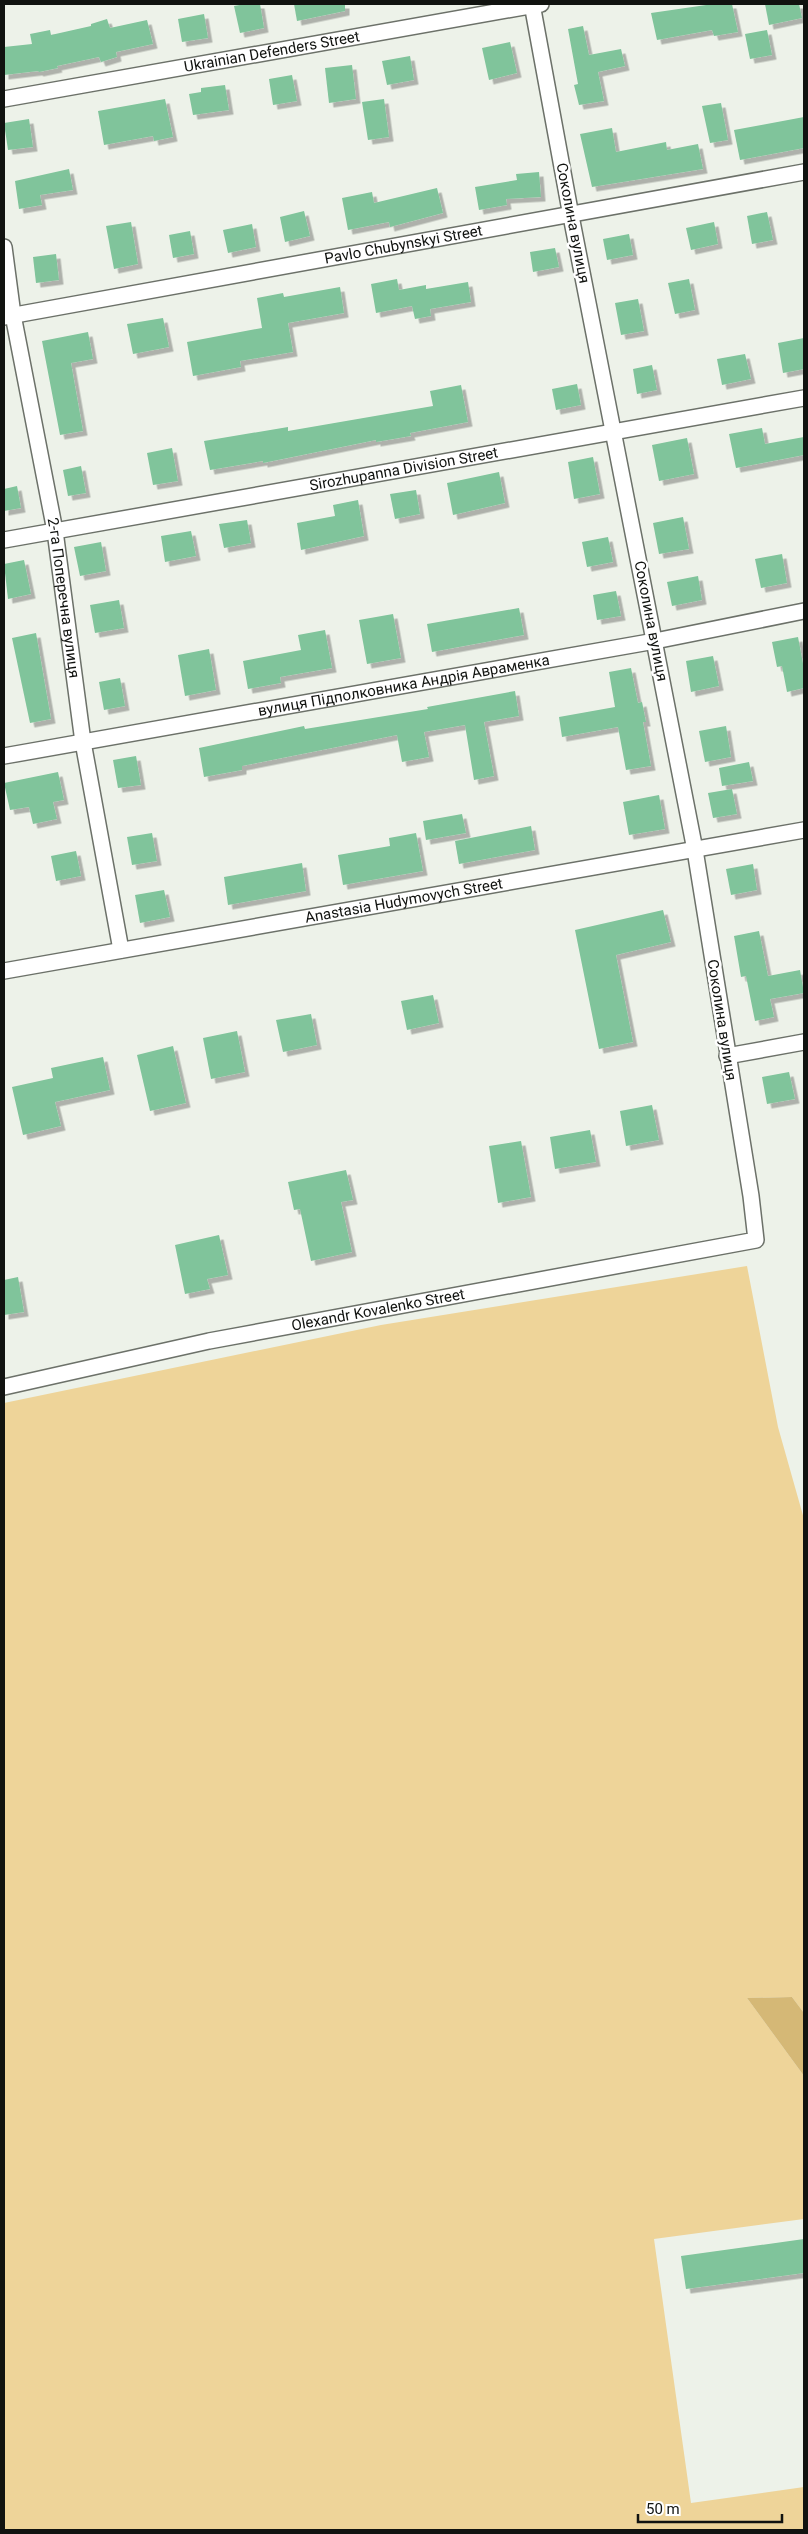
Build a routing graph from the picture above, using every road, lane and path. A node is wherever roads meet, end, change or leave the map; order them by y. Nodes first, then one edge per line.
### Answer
1 (535, 4) edge
2 (4, 99) edge
3 (804, 172) edge
4 (571, 216) junction
5 (4, 247) edge
6 (8, 316) edge
7 (804, 398) edge
8 (615, 430) junction
9 (55, 532) junction
10 (4, 540) edge
11 (804, 611) edge
12 (654, 641) junction
13 (83, 742) junction
14 (4, 756) edge
15 (804, 830) edge
16 (695, 850) junction
17 (122, 950) junction
18 (4, 971) edge
19 (804, 1042) edge
20 (727, 1056) junction
21 (756, 1240) joint
22 (4, 1387) edge

1 - 2 street, Ukrainian Defenders Street
1 - 4 street, Соколина вулиця
3 - 4 street, Pavlo Chubynskyi Street
4 - 6 street, Pavlo Chubynskyi Street
4 - 8 street, Соколина вулиця
5 - 6 street, 2-га Поперечна вулиця
6 - 9 street, 2-га Поперечна вулиця
7 - 8 street, Sirozhupanna Division Street
8 - 9 street, Sirozhupanna Division Street
8 - 12 street, Соколина вулиця
9 - 10 street, Sirozhupanna Division Street
9 - 13 street, 2-га Поперечна вулиця
11 - 12 street, вулиця Підполковника Андрія Авраменка
12 - 13 street, вулиця Підполковника Андрія Авраменка
12 - 16 street, Соколина вулиця
13 - 14 street, вулиця Підполковника Андрія Авраменка
13 - 17 street, 2-га Поперечна вулиця
15 - 16 street, Anastasia Hudymovych Street
16 - 17 street, Anastasia Hudymovych Street
16 - 20 street, Соколина вулиця
17 - 18 street, Anastasia Hudymovych Street
19 - 20 street
20 - 21 street, Соколина вулиця
21 - 22 street, Olexandr Kovalenko Street

